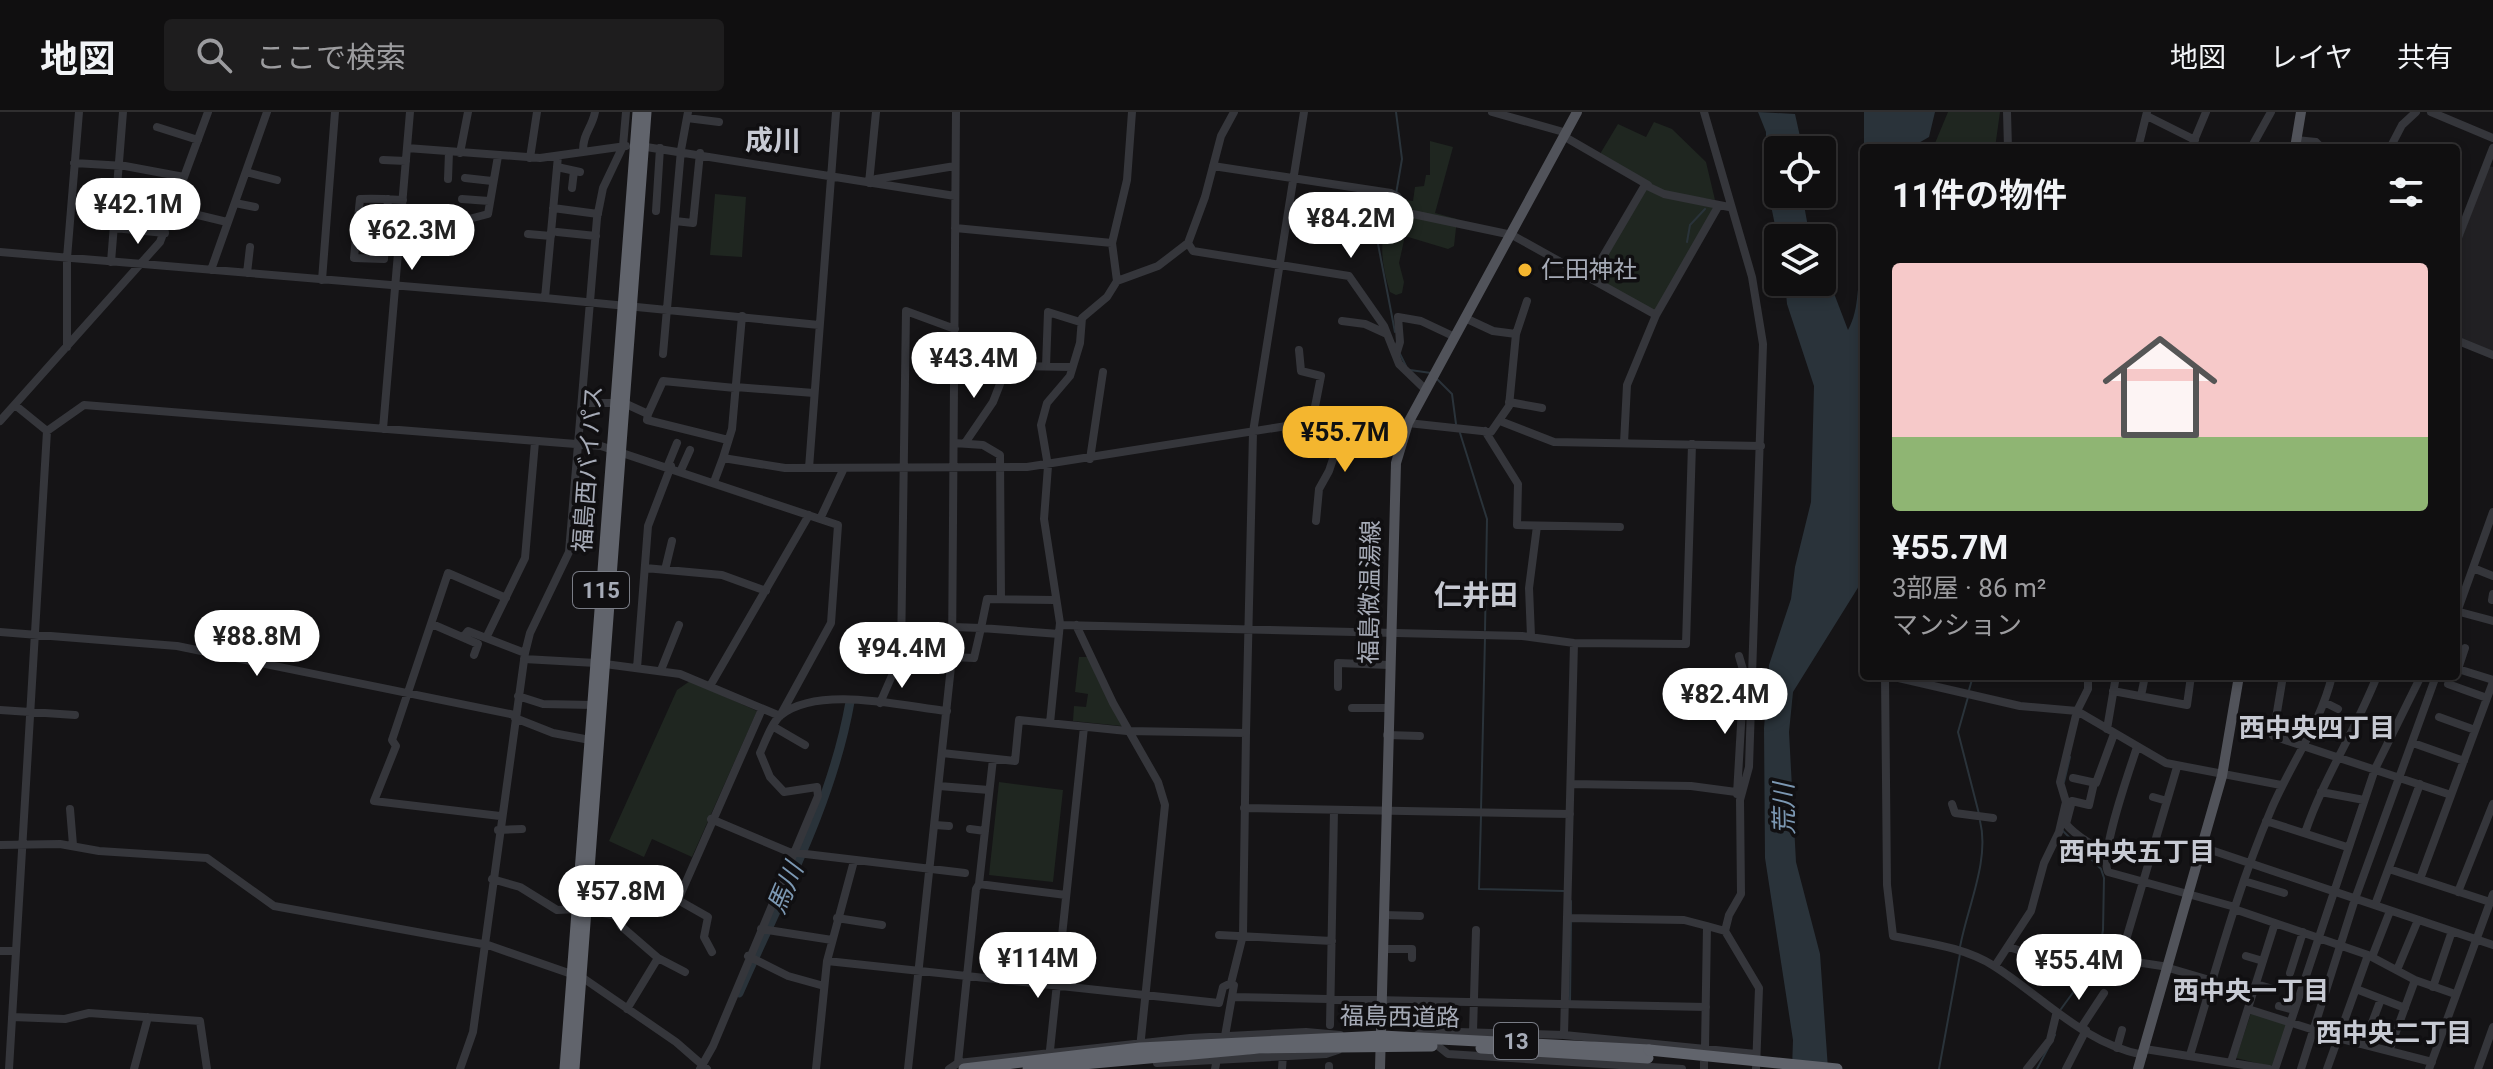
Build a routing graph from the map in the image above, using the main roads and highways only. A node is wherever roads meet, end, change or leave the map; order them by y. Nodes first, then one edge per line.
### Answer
1 (638, 112) edge
2 (646, 112) edge
3 (1577, 112) edge
4 (2301, 112) edge
5 (2296, 144) edge
6 (630, 146) junction
7 (626, 305) junction
8 (600, 663) junction
9 (2238, 680) edge
10 (583, 909) junction
11 (579, 976) junction
12 (1382, 1040) junction
13 (1350, 1041) junction
14 (1649, 1054) junction
15 (961, 1066) edge
16 (565, 1069) edge
17 (574, 1069) edge
18 (1028, 1069) edge
19 (1380, 1069) edge
20 (1767, 1069) edge
21 (1837, 1069) edge
22 (2138, 1069) edge

1 - 6 highway, 福島西バイパス / 115
2 - 6 highway, 福島西バイパス / 115
3 - 12 main road, 福島微温湯線
4 - 5 main road
6 - 7 highway, 福島西バイパス / 115
6 - 7 highway, 福島西バイパス / 115
7 - 8 highway, 福島西バイパス / 115
8 - 10 highway, 福島西バイパス / 115
8 - 10 highway, 福島西バイパス / 115
9 - 22 main road
10 - 11 highway, 福島西バイパス / 115
11 - 16 highway, 福島西バイパス / 115
11 - 17 highway, 福島西バイパス / 115
12 - 13 highway, 福島西道路 / 13
12 - 14 highway, 福島西道路 / 13
12 - 14 highway, 福島西道路 / 13
12 - 19 main road, 福島微温湯線
13 - 15 highway, 福島西道路 / 13
13 - 18 highway, 福島西道路 / 13
14 - 20 highway, 福島西道路 / 13
14 - 21 highway, 福島西道路 / 13, bridge

